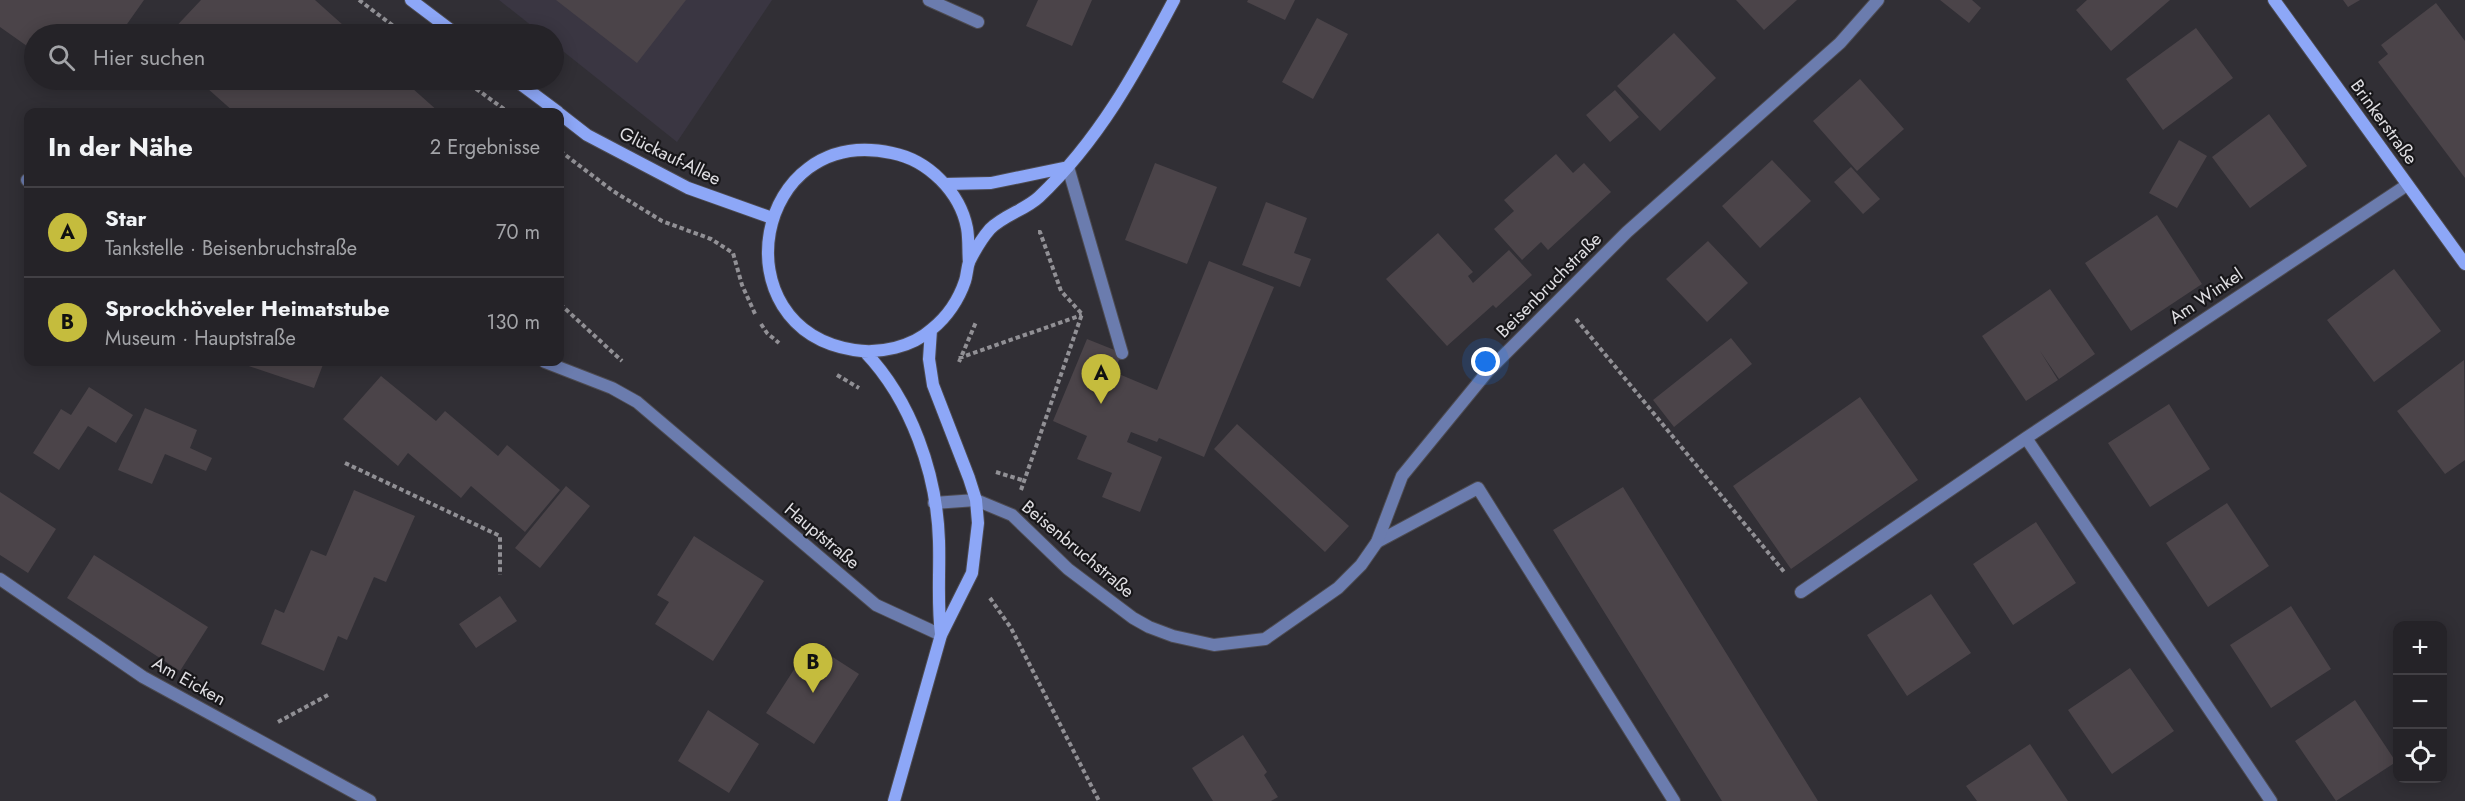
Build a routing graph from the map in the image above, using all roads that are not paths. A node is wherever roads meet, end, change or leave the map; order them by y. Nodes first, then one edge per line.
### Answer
1 (411, 0) edge
2 (929, 0) edge
3 (1174, 0) edge
4 (1878, 0) edge
5 (2274, 0) edge
6 (978, 22) dead end
7 (443, 24) edge
8 (528, 90) edge
9 (552, 108) edge
10 (564, 117) edge
11 (1068, 167) junction
12 (945, 184) junction
13 (2407, 184) junction
14 (772, 218) junction
15 (969, 263) junction
16 (2465, 264) edge
17 (931, 330) junction
18 (865, 352) junction
19 (1122, 353) dead end
20 (555, 366) edge
21 (2026, 438) junction
22 (976, 500) junction
23 (934, 503) junction
24 (1377, 542) junction
25 (0, 579) edge
26 (1801, 592) road end
27 (941, 635) junction
28 (370, 801) edge
29 (894, 801) edge
30 (1674, 801) edge
31 (2271, 801) edge

1 - 7 main road
2 - 6 street
3 - 11 main road
4 - 24 street, Beisenbruchstraße
5 - 13 main road, Brinkerstraße
8 - 9 main road, Glückauf-Allee
10 - 14 main road, Glückauf-Allee
11 - 12 main road
11 - 15 main road
11 - 19 street
12 - 14 main road
12 - 15 main road
13 - 16 main road, Brinkerstraße
13 - 21 street, Am Winkel
14 - 18 main road
15 - 17 main road
17 - 18 main road
17 - 22 main road
18 - 23 main road
20 - 27 street, Hauptstraße
21 - 26 street, Am Winkel
21 - 31 street
22 - 23 street
22 - 24 street, Beisenbruchstraße
22 - 27 main road
23 - 27 main road
24 - 30 street
25 - 28 street, Am Eicken
27 - 29 main road

